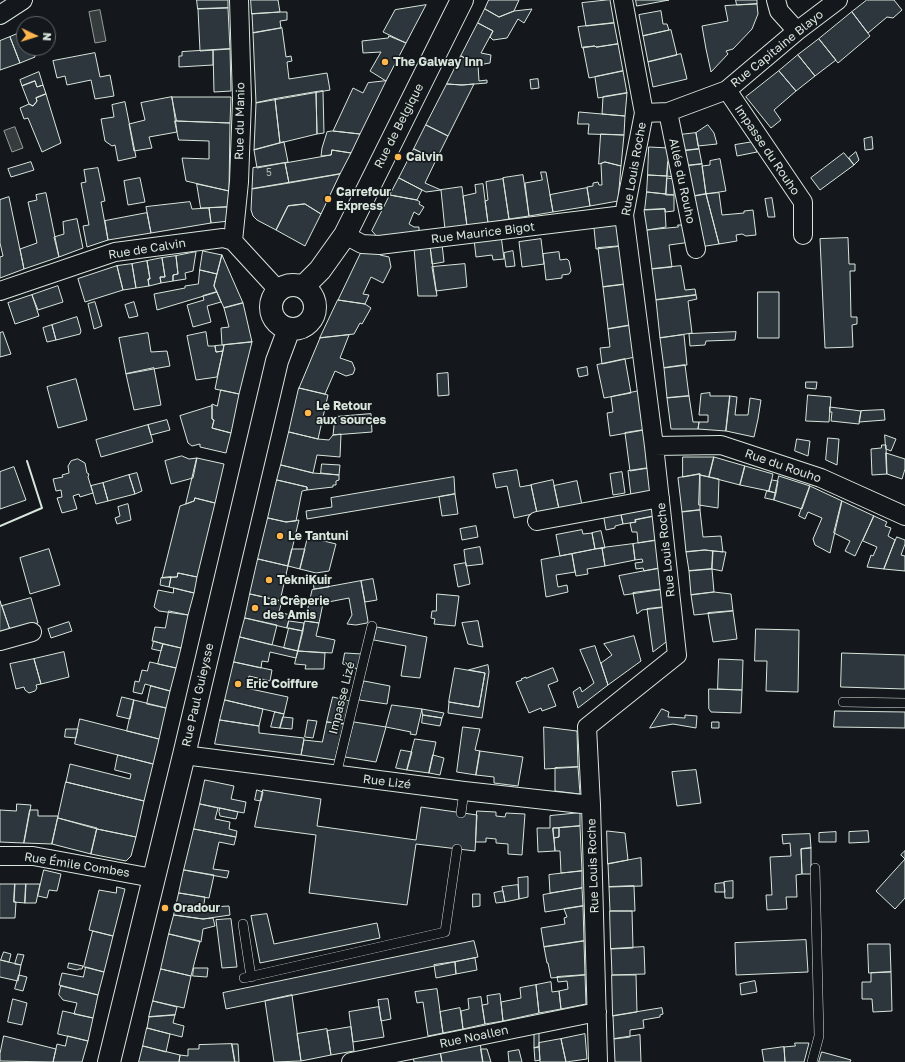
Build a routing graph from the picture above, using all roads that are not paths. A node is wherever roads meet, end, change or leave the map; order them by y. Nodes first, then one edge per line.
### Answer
1 (23, 0) edge
2 (239, 0) edge
3 (462, 0) edge
4 (623, 0) edge
5 (776, 0) edge
6 (838, 0) edge
7 (0, 15) edge
8 (798, 31) junction
9 (727, 90) junction
10 (668, 112) junction
11 (644, 113) junction
12 (624, 215) junction
13 (345, 235) junction
14 (803, 235) dead end
15 (232, 241) junction
16 (696, 249) dead end
17 (302, 287) junction
18 (278, 290) junction
19 (0, 291) edge
20 (289, 329) junction
21 (654, 446) junction
22 (660, 498) junction
23 (905, 516) edge
24 (537, 521) dead end
25 (372, 626) dead end
26 (32, 632) dead end
27 (0, 642) edge
28 (843, 702) dead end
29 (905, 703) edge
30 (184, 755) junction
31 (336, 775) junction
32 (464, 791) junction
33 (591, 804) junction
34 (461, 813) dead end
35 (457, 849) dead end
36 (0, 856) edge
37 (815, 868) dead end
38 (154, 878) junction
39 (243, 924) dead end
40 (597, 1012) junction
41 (109, 1062) edge
42 (351, 1062) edge
43 (598, 1062) edge
44 (812, 1062) edge

1 - 7 street
2 - 15 street, Rue du Manio
3 - 13 main road, Rue de Belgique
4 - 11 street, Rue Louis Roche
5 - 8 street
6 - 8 street, Rue Capitaine Blayo
8 - 9 street, Rue Capitaine Blayo
9 - 10 street, Rue Capitaine Blayo
9 - 14 street, Impasse du Rouho
10 - 11 street, Rue Capitaine Blayo
10 - 16 street, Allée du Rouho
11 - 12 street, Rue Louis Roche
12 - 13 street, Rue Maurice Bigot
12 - 21 street, Rue Louis Roche
13 - 17 main road, Rue de Belgique
15 - 18 street
15 - 19 street, Rue de Calvin
17 - 18 main road
17 - 20 main road
18 - 20 main road
20 - 30 main road, Rue Paul Guieysse
21 - 22 street, Rue Louis Roche
21 - 23 street, Rue du Rouho
22 - 24 street
22 - 33 street, Rue Louis Roche
25 - 31 lane, Impasse Lizé
26 - 27 street
28 - 29 lane
30 - 31 street, Rue Lizé
30 - 38 main road, Rue Paul Guieysse
31 - 32 street, Rue Lizé
32 - 33 street, Rue Lizé
32 - 34 lane
33 - 40 street, Rue Louis Roche
35 - 39 lane
36 - 38 street, Rue Émile Combes
37 - 44 lane
38 - 41 main road, Rue Paul Guieysse
40 - 42 street, Rue Noallen
40 - 43 street, Rue Louis Roche

